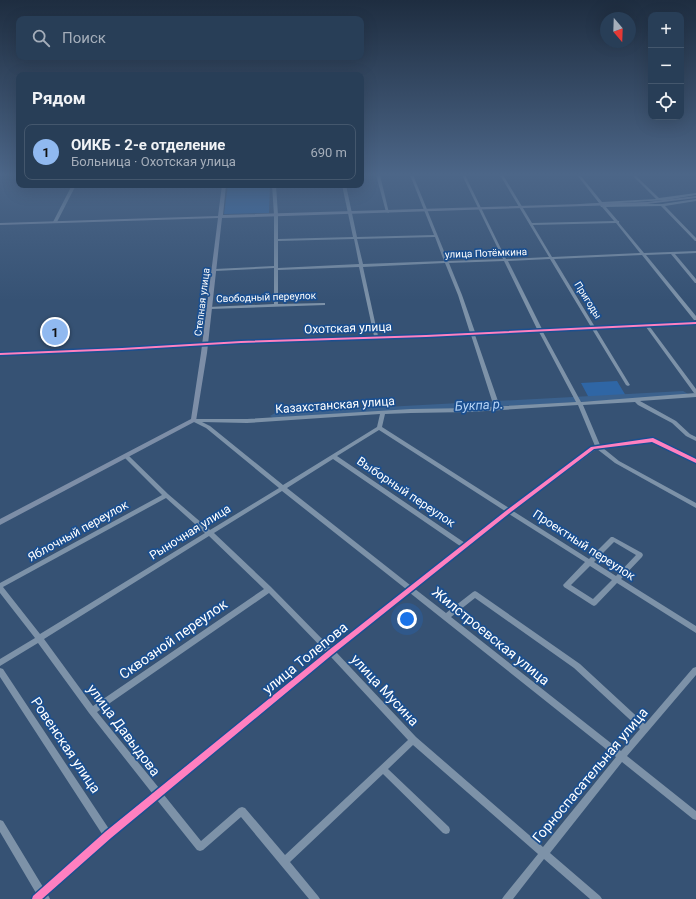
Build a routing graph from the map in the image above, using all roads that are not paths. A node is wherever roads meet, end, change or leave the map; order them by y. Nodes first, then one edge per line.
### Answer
1 (58, 217) edge
2 (220, 217) joint
3 (276, 217) edge
4 (353, 217) edge
5 (428, 217) edge
6 (485, 217) edge
7 (528, 217) edge
8 (614, 217) edge
9 (674, 217) edge
10 (55, 222) junction
11 (618, 222) junction
12 (0, 224) edge
13 (532, 224) junction
14 (436, 236) junction
15 (356, 238) junction
16 (276, 240) junction
17 (696, 240) edge
18 (696, 252) edge
19 (672, 253) junction
20 (642, 254) junction
21 (551, 258) junction
22 (507, 260) junction
23 (447, 262) junction
24 (361, 265) junction
25 (277, 268) junction
26 (215, 270) junction
27 (696, 282) edge
28 (323, 304) dead end
29 (276, 305) junction
30 (210, 308) junction
31 (696, 319) edge
32 (696, 323) edge
33 (646, 324) junction
34 (594, 326) junction
35 (540, 330) junction
36 (474, 334) junction
37 (376, 337) junction
38 (206, 344) junction
39 (0, 354) edge
40 (628, 385) dead end
41 (696, 394) edge
42 (636, 400) junction
43 (579, 402) junction
44 (496, 404) dead end
45 (383, 413) junction
46 (194, 420) junction
47 (379, 428) junction
48 (696, 439) edge
49 (598, 447) junction
50 (127, 457) junction
51 (334, 457) junction
52 (696, 461) edge
53 (283, 488) junction
54 (166, 495) junction
55 (696, 506) edge
56 (509, 511) junction
57 (0, 522) edge
58 (210, 533) junction
59 (465, 546) junction
60 (590, 562) junction
61 (617, 580) junction
62 (0, 587) edge
63 (411, 588) junction
64 (269, 589) junction
65 (446, 617) junction
66 (696, 630) edge
67 (39, 638) junction
68 (331, 652) junction
69 (0, 662) edge
70 (696, 670) edge
71 (0, 671) edge
72 (92, 711) junction
73 (645, 729) junction
74 (413, 740) junction
75 (621, 757) junction
76 (383, 769) junction
77 (158, 796) junction
78 (696, 816) edge
79 (0, 824) edge
80 (446, 830) dead end
81 (108, 835) junction
82 (542, 854) junction
83 (284, 861) junction
84 (41, 897) edge
85 (315, 899) edge
86 (507, 899) edge
87 (597, 899) edge

1 - 10 street
2 - 10 main road
2 - 26 main road, Степная улица
3 - 16 street
4 - 15 street
5 - 14 street
6 - 22 street
7 - 13 street, Пригоды
8 - 11 street
9 - 17 street
10 - 12 main road
11 - 13 street
11 - 20 street
13 - 21 street, Пригоды
14 - 15 street
14 - 23 street
15 - 16 street
15 - 24 street
16 - 25 street
18 - 19 street, улица Потёмкина
19 - 20 street, улица Потёмкина
19 - 27 street
20 - 21 street, улица Потёмкина
20 - 31 street
21 - 22 street, улица Потёмкина
21 - 34 street, Пригоды
22 - 23 street, улица Потёмкина
22 - 35 street
23 - 24 street, улица Потёмкина
23 - 36 street
24 - 25 street, улица Потёмкина
24 - 37 street
25 - 26 street, улица Потёмкина
25 - 29 street
26 - 30 main road, Степная улица
28 - 29 street, Свободный переулок
29 - 30 street, Свободный переулок
30 - 38 main road, Степная улица
32 - 33 street, Охотская улица
33 - 34 street, Охотская улица
33 - 41 street
34 - 35 street, Охотская улица
34 - 40 street, Пригоды
35 - 36 street, Охотская улица
35 - 43 street
36 - 37 street, Охотская улица
36 - 44 street
37 - 38 street, Охотская улица
38 - 39 street, Охотская улица
38 - 46 main road, Степная улица
41 - 42 street, Казахстанская улица
42 - 43 street, Казахстанская улица
42 - 48 street
43 - 45 street, Казахстанская улица
43 - 49 street
45 - 46 street, Казахстанская улица
45 - 47 street
46 - 50 main road, Казахстанская улица
46 - 53 street, Жилстроевская улица
47 - 51 street, Рыночная улица
47 - 56 street, Проектный переулок
49 - 52 street
49 - 55 street
49 - 56 street, улица Толепова
50 - 54 street, улица Мусина
50 - 57 main road, Казахстанская улица
51 - 53 street, Рыночная улица
51 - 59 street, Выборный переулок
53 - 58 street, Рыночная улица
53 - 63 street, Жилстроевская улица
54 - 58 street, улица Мусина
54 - 62 street, Яблочный переулок
56 - 59 street, улица Толепова
56 - 60 street, Проектный переулок
58 - 64 street, улица Мусина
58 - 67 street, Рыночная улица
59 - 63 street, улица Толепова
60 - 61 street, Проектный переулок
60 - 61 street
60 - 61 street
61 - 66 street, Проектный переулок
62 - 67 street, улица Давыдова
63 - 65 street, Жилстроевская улица
63 - 68 street, улица Толепова
64 - 68 street, улица Мусина
64 - 72 street, Сквозной переулок
65 - 73 street
65 - 75 street, Жилстроевская улица
67 - 69 street, Рыночная улица
67 - 72 street, улица Давыдова
68 - 74 street, улица Мусина
68 - 77 street, улица Толепова
70 - 73 street, Горноспасательная улица
71 - 81 street, Ровенская улица
72 - 77 street, улица Давыдова
73 - 75 street, Горноспасательная улица
74 - 76 street
74 - 82 street, улица Мусина
75 - 78 street, Жилстроевская улица
75 - 82 street, Горноспасательная улица
76 - 80 street
76 - 83 street
77 - 81 street, улица Толепова
77 - 83 street, улица Давыдова
79 - 84 street
81 - 84 street, улица Толепова
82 - 86 street, Горноспасательная улица
82 - 87 street, улица Мусина
83 - 85 street, улица Давыдова

